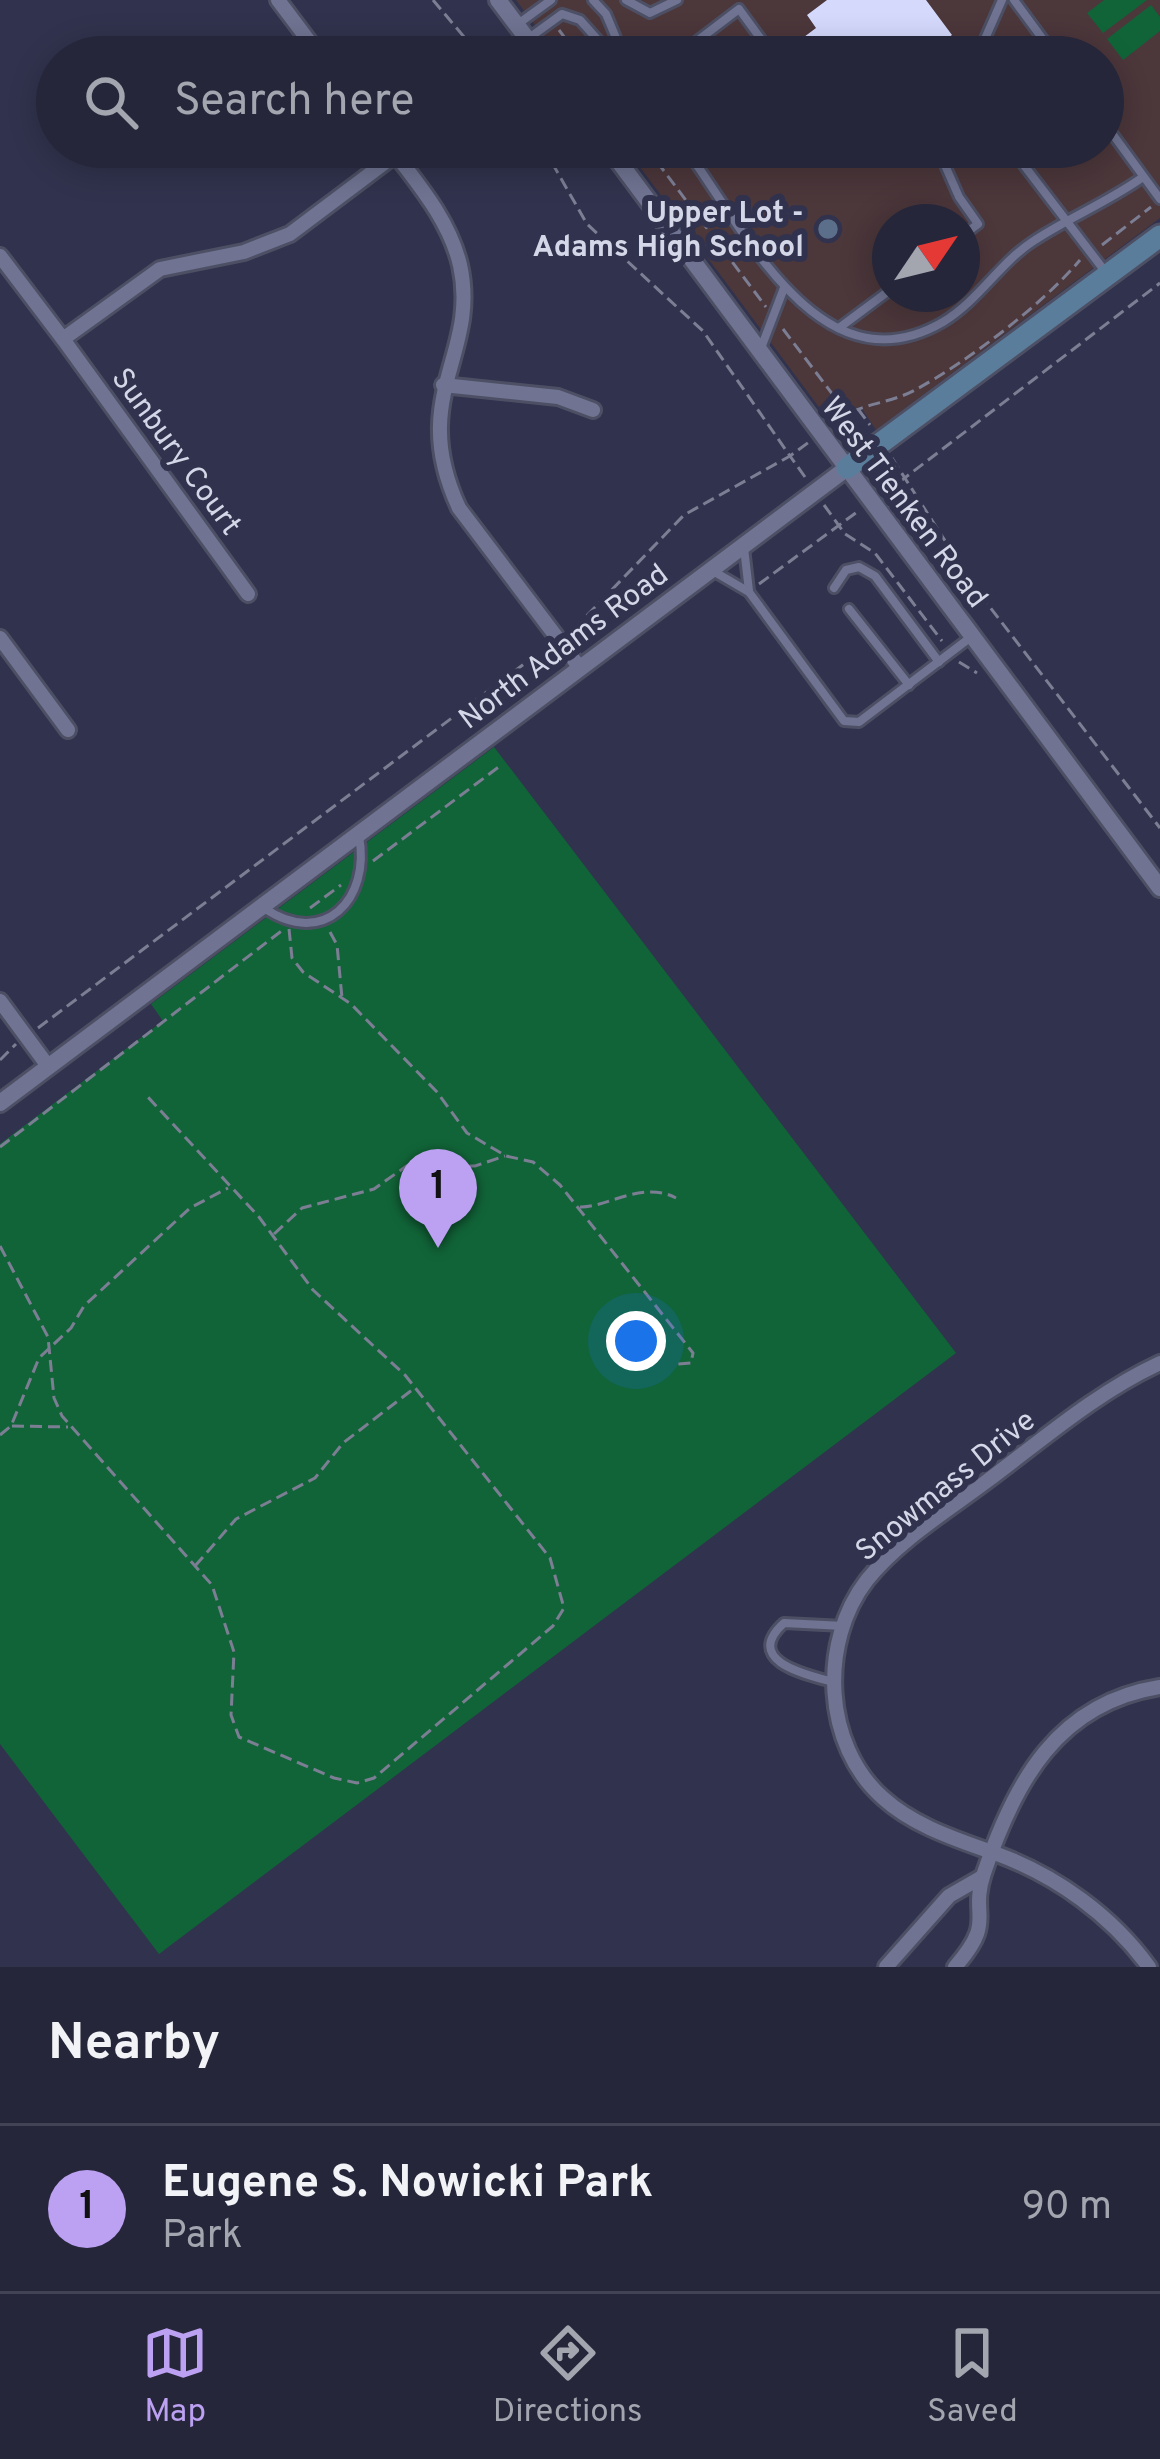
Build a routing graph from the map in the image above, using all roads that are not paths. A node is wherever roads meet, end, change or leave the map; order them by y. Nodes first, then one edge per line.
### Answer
1 (278, 0) edge
2 (498, 0) edge
3 (550, 0) edge
4 (593, 0) edge
5 (626, 0) edge
6 (676, 0) edge
7 (1002, 0) edge
8 (1014, 0) edge
9 (522, 32) junction
10 (305, 36) edge
11 (525, 36) edge
12 (594, 36) edge
13 (615, 36) edge
14 (704, 36) edge
15 (759, 36) edge
16 (986, 36) edge
17 (1041, 36) edge
18 (1124, 151) edge
19 (372, 168) edge
20 (406, 168) edge
21 (624, 168) edge
22 (699, 168) edge
23 (946, 168) edge
24 (1026, 168) edge
25 (1143, 177) junction
26 (1160, 199) edge
27 (964, 204) edge
28 (1068, 224) junction
29 (1160, 236) edge
30 (0, 256) edge
31 (1107, 274) junction
32 (784, 288) junction
33 (872, 304) edge
34 (838, 329) junction
35 (63, 339) junction
36 (760, 352) junction
37 (442, 385) junction
38 (593, 410) dead end
39 (847, 468) junction
40 (744, 548) junction
41 (712, 571) junction
42 (833, 588) dead end
43 (749, 592) junction
44 (248, 594) dead end
45 (849, 609) dead end
46 (972, 637) junction
47 (0, 638) edge
48 (939, 662) junction
49 (580, 668) junction
50 (909, 685) junction
51 (68, 730) dead end
52 (359, 836) junction
53 (1160, 888) edge
54 (263, 908) junction
55 (0, 1001) edge
56 (48, 1066) junction
57 (0, 1102) edge
58 (1160, 1363) edge
59 (845, 1626) junction
60 (1160, 1672) edge
61 (833, 1682) junction
62 (1156, 1688) edge
63 (994, 1852) junction
64 (982, 1877) junction
65 (886, 1967) edge
66 (955, 1967) edge
67 (1149, 1967) edge

1 - 10 street
2 - 9 street
3 - 9 lane
4 - 13 lane
5 - 6 lane
7 - 16 lane
8 - 17 lane
9 - 11 street
9 - 12 lane
14 - 15 lane
18 - 25 lane
19 - 35 street
20 - 37 street
21 - 36 street, West Tienken Road
22 - 32 lane
23 - 27 lane
24 - 28 lane
25 - 26 lane
25 - 28 lane
28 - 31 lane
28 - 34 lane
29 - 31 main road, North Adams Road
30 - 35 street, Sunbury Court
31 - 39 main road, North Adams Road
32 - 34 lane
32 - 36 lane
33 - 34 lane
35 - 44 street, Sunbury Court
36 - 39 street, West Tienken Road
37 - 38 street
37 - 49 street
39 - 40 street, North Adams Road
39 - 46 street, West Tienken Road
40 - 41 street, North Adams Road
40 - 43 lane
41 - 43 lane
41 - 49 street, North Adams Road
42 - 48 lane
43 - 50 lane
45 - 50 lane
46 - 48 lane
46 - 53 street, West Tienken Road
47 - 51 street
48 - 50 lane
49 - 52 street, North Adams Road
52 - 54 street, North Adams Road
52 - 54 lane
54 - 56 street, North Adams Road
55 - 56 street
56 - 57 street, North Adams Road
58 - 59 street, Snowmass Drive
59 - 61 street, Snowmass Drive
59 - 61 lane
60 - 62 street
61 - 63 street, Snowmass Drive
62 - 63 street
63 - 64 street
63 - 67 street, Snowmass Drive
64 - 65 street
64 - 66 street

